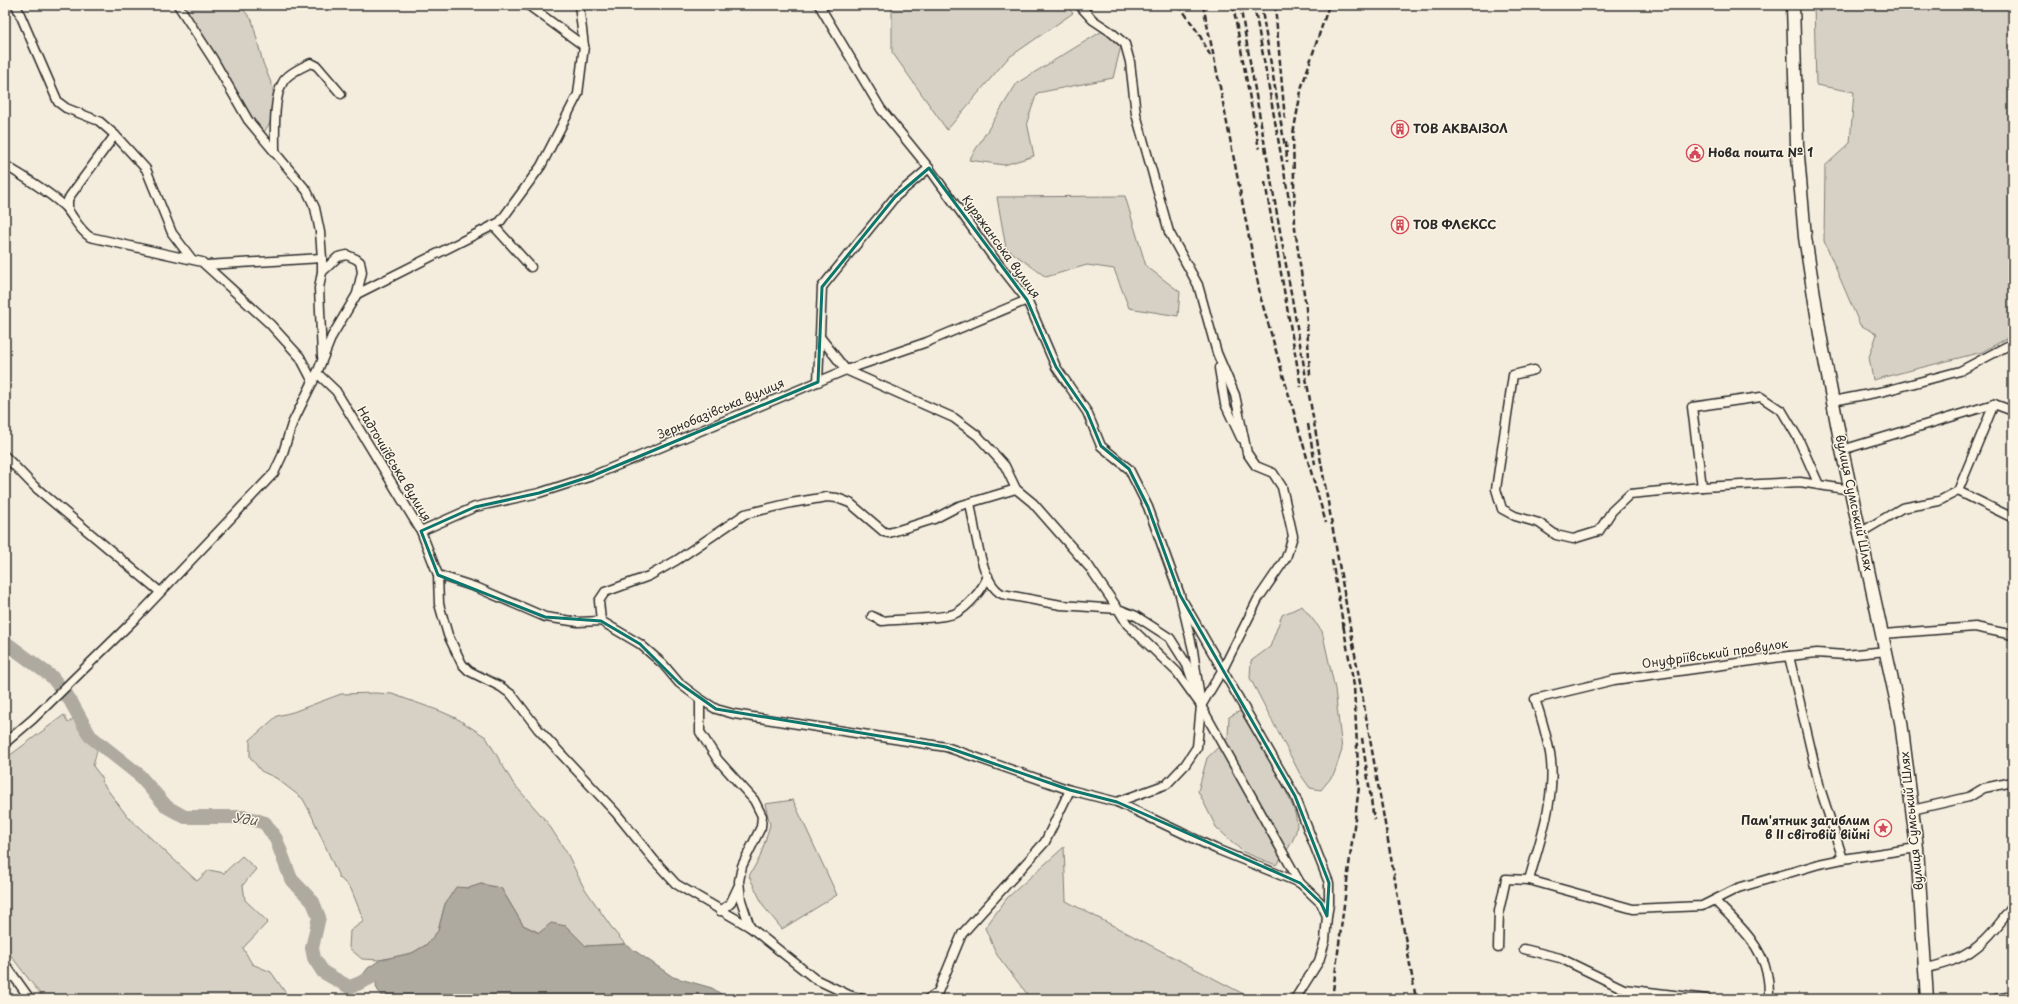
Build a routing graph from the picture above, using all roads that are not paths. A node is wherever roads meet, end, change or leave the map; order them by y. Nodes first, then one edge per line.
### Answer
1 (16, 5) edge
2 (178, 5) edge
3 (528, 5) edge
4 (579, 5) edge
5 (819, 5) edge
6 (1079, 5) edge
7 (1793, 5) edge
8 (584, 46) junction
9 (341, 94) dead end
10 (115, 135) junction
11 (275, 153) junction
12 (5, 166) edge
13 (929, 168) junction
14 (68, 210) junction
15 (493, 226) junction
16 (191, 258) junction
17 (322, 258) junction
18 (206, 265) junction
19 (531, 267) dead end
20 (322, 272) junction
21 (357, 294) junction
22 (1027, 300) junction
23 (820, 337) junction
24 (2013, 342) edge
25 (1217, 353) junction
26 (322, 358) junction
27 (846, 370) junction
28 (1534, 370) dead end
29 (317, 373) junction
30 (312, 382) junction
31 (818, 382) junction
32 (1833, 401) junction
33 (1994, 404) junction
34 (2013, 411) edge
35 (1842, 450) junction
36 (1247, 453) junction
37 (5, 456) edge
38 (1819, 485) junction
39 (1702, 487) junction
40 (1016, 489) junction
41 (1851, 490) junction
42 (1958, 491) junction
43 (970, 503) junction
44 (2011, 517) dead end
45 (421, 531) junction
46 (1860, 533) junction
47 (438, 575) junction
48 (988, 576) junction
49 (159, 591) junction
50 (1180, 595) junction
51 (1118, 609) junction
52 (872, 616) dead end
53 (601, 621) junction
54 (1883, 634) junction
55 (2013, 635) edge
56 (1887, 651) junction
57 (1788, 656) junction
58 (1222, 669) junction
59 (700, 699) junction
60 (1201, 706) junction
61 (5, 742) edge
62 (2013, 782) edge
63 (1070, 790) junction
64 (1117, 802) junction
65 (1912, 810) junction
66 (1917, 848) junction
67 (1842, 859) junction
68 (1529, 880) junction
69 (1300, 883) junction
70 (738, 886) junction
71 (1715, 900) junction
72 (2013, 906) edge
73 (720, 911) junction
74 (1327, 916) junction
75 (750, 927) junction
76 (1498, 948) dead end
77 (1524, 949) dead end
78 (5, 964) edge
79 (1924, 969) junction
80 (2013, 996) edge
81 (30, 999) edge
82 (863, 999) edge
83 (928, 999) edge
84 (1295, 999) edge
85 (1707, 999) edge
86 (1769, 999) edge
87 (1927, 999) edge
88 (1996, 999) edge

1 - 10 street
2 - 11 street
3 - 8 street
4 - 8 street
5 - 13 street, Куряжанська вулиця
6 - 25 street
7 - 32 main road, вулиця Сумський Шлях
8 - 15 street
9 - 11 street
10 - 14 street
10 - 16 street
11 - 17 street
12 - 14 street
13 - 22 street, Куряжанська вулиця
13 - 23 street
14 - 16 street
15 - 19 street
15 - 21 street
16 - 18 street
17 - 18 street
17 - 20 street
18 - 30 street
20 - 21 street
20 - 26 street
21 - 26 street
22 - 27 street, Зернобазівська вулиця
22 - 50 street, Куряжанська вулиця
23 - 27 street
23 - 31 street
24 - 32 street
25 - 36 street
25 - 36 street
26 - 29 street
27 - 31 street, Зернобазівська вулиця
27 - 40 street
28 - 39 street
29 - 30 street
29 - 45 street, Надточиївська вулиця
30 - 49 street
31 - 45 street, Зернобазівська вулиця
32 - 35 main road, вулиця Сумський Шлях
33 - 34 street
33 - 35 street
33 - 42 street
35 - 41 main road, вулиця Сумський Шлях
36 - 58 street
37 - 49 street
38 - 39 street
38 - 39 street
38 - 41 street
40 - 43 street
40 - 51 street
41 - 46 main road, вулиця Сумський Шлях
42 - 44 street
42 - 46 street
43 - 48 street
43 - 53 street
45 - 47 street, Надточиївська вулиця
46 - 54 main road, вулиця Сумський Шлях
47 - 53 street
47 - 73 street
48 - 51 street
48 - 52 street
49 - 61 street
50 - 58 street
50 - 60 street
51 - 60 street
51 - 60 street
53 - 59 street
54 - 55 street
54 - 56 main road, вулиця Сумський Шлях
56 - 57 street, Онуфріївський провулок
56 - 65 main road, вулиця Сумський Шлях
57 - 67 street
57 - 68 street, Онуфріївський провулок
58 - 60 street
58 - 74 street
59 - 63 street
59 - 70 street
60 - 64 street
60 - 69 street
62 - 65 street
63 - 64 street
63 - 83 street
64 - 69 street
65 - 66 main road, вулиця Сумський Шлях
66 - 67 street
66 - 79 main road, вулиця Сумський Шлях
67 - 71 street
68 - 71 street
68 - 76 street
69 - 74 street
70 - 73 street
70 - 75 street
71 - 86 street
72 - 79 street
73 - 75 street
74 - 84 street
75 - 82 street
77 - 85 street
78 - 81 street
79 - 87 main road, вулиця Сумський Шлях
80 - 88 street

